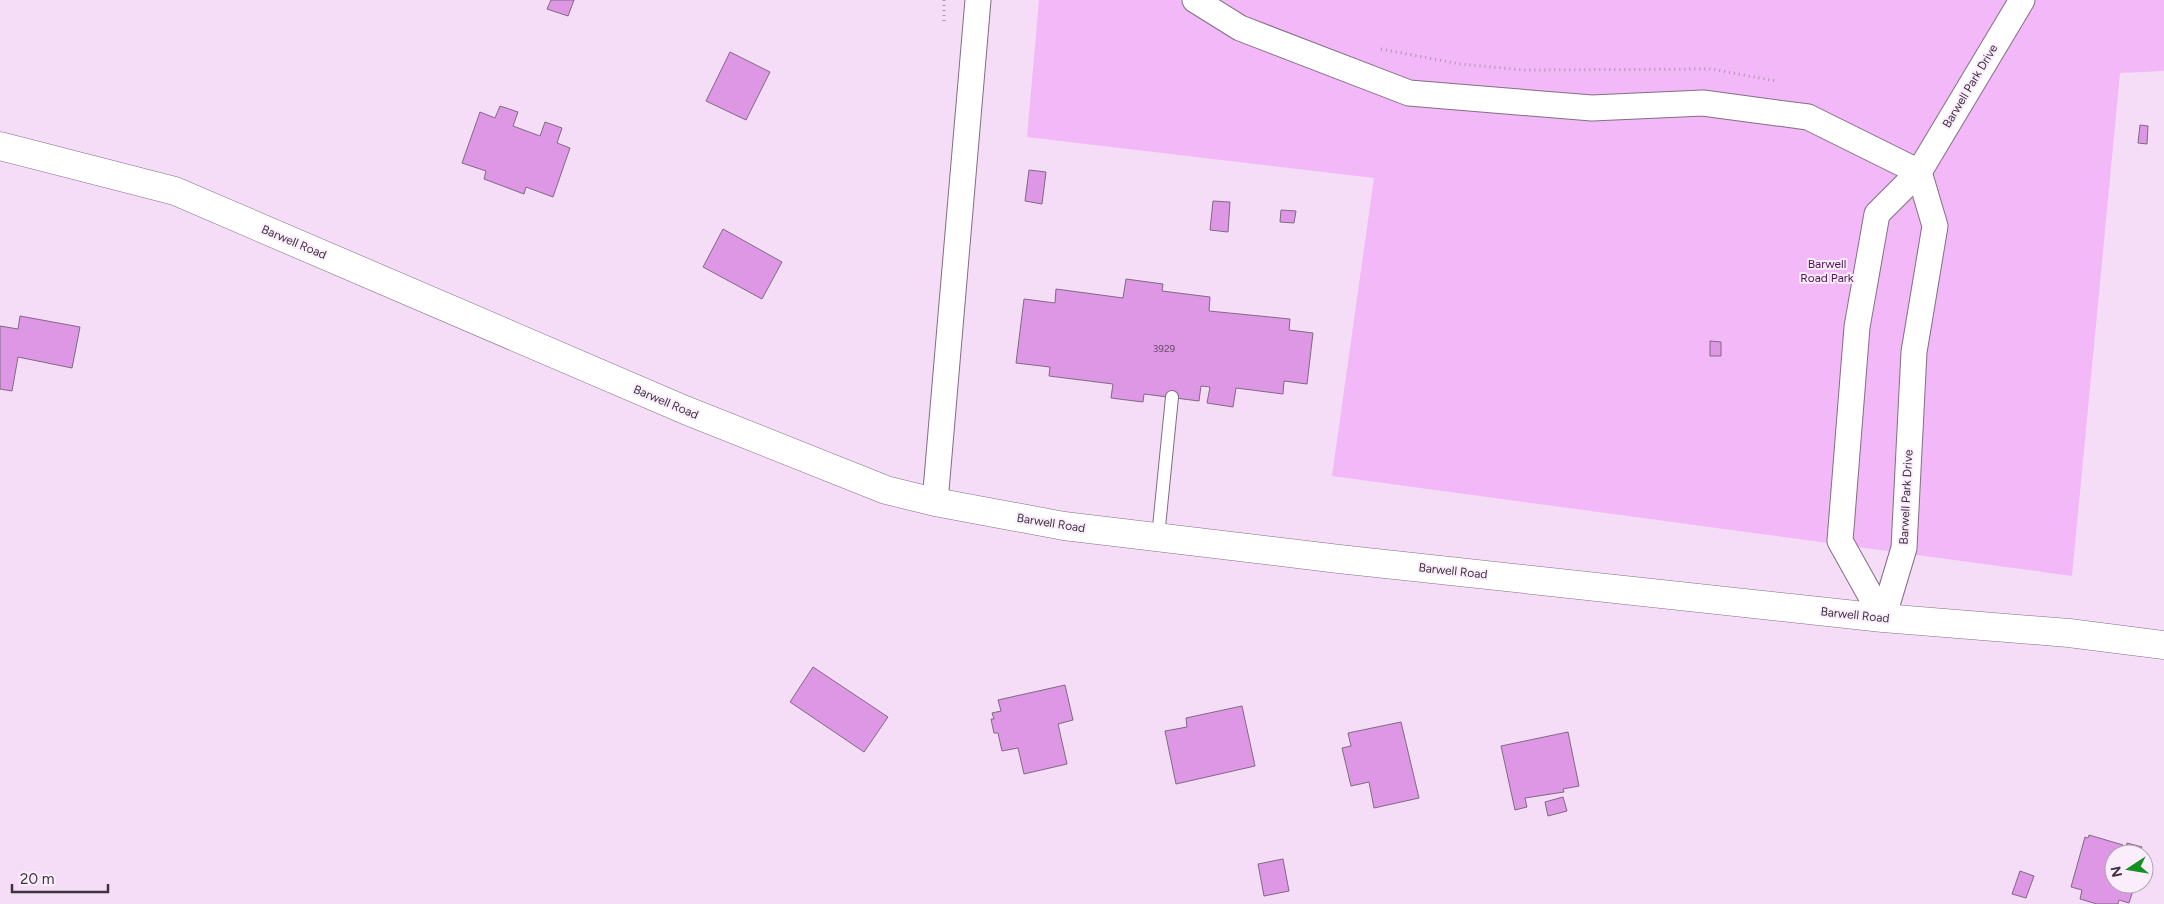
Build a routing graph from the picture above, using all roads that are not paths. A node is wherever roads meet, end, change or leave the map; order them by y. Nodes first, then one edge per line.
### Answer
1 (978, 0) edge
2 (1195, 0) edge
3 (2022, 0) edge
4 (0, 146) edge
5 (1919, 172) junction
6 (1172, 397) dead end
7 (934, 502) junction
8 (1158, 537) junction
9 (1883, 618) junction
10 (2164, 645) edge

1 - 7 street
2 - 5 street
3 - 5 street, Barwell Park Drive
4 - 7 street, Barwell Road
5 - 9 street, Barwell Park Drive
5 - 9 street, Barwell Park Drive
6 - 8 lane
7 - 8 street, Barwell Road
8 - 9 street, Barwell Road
9 - 10 street, Barwell Road

